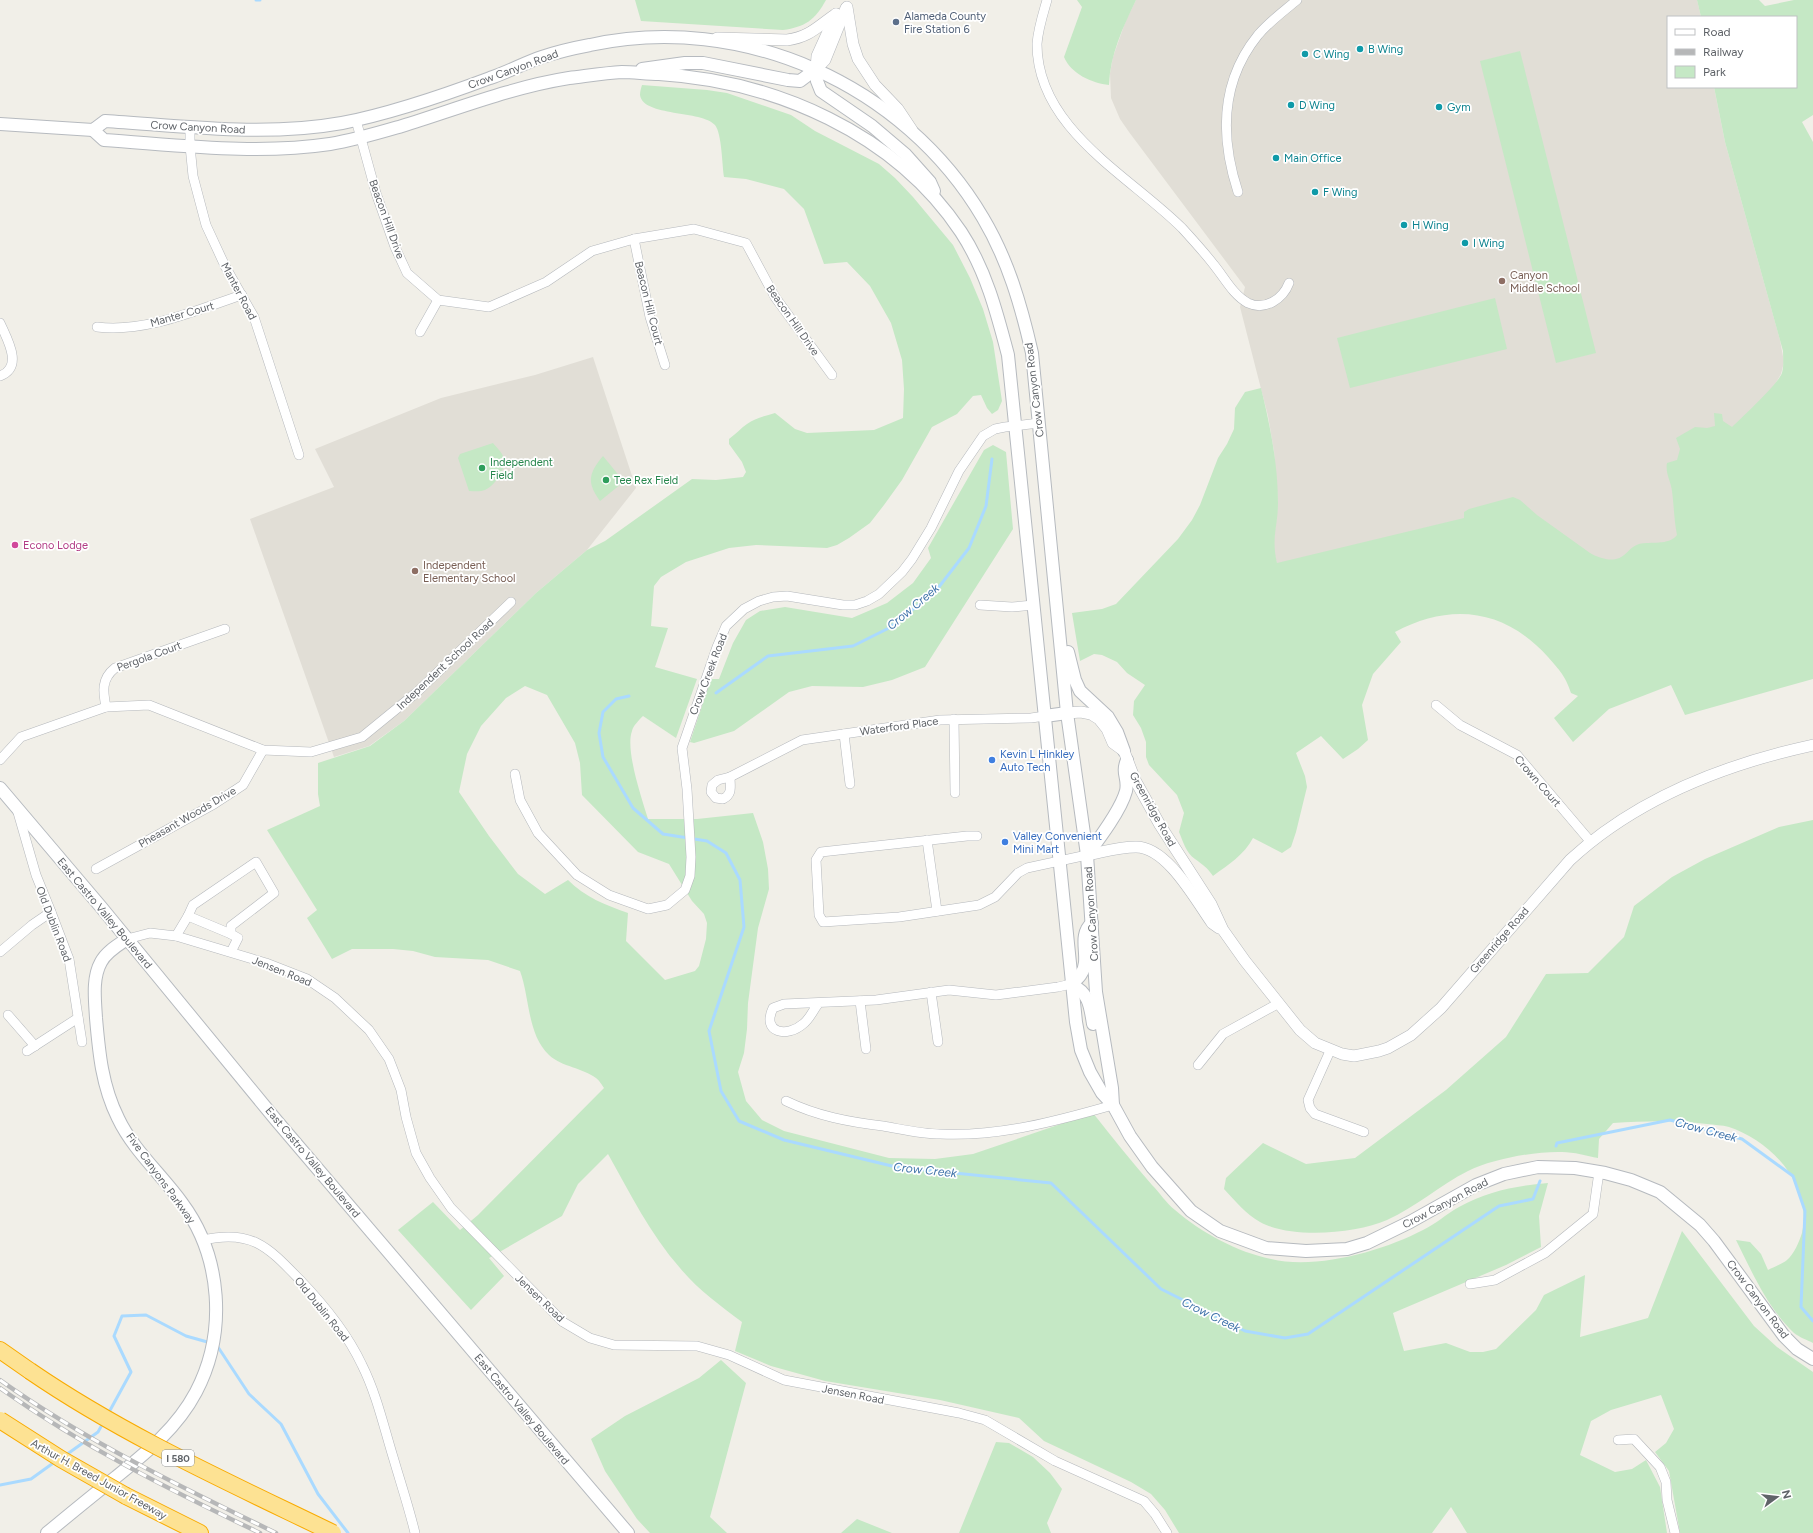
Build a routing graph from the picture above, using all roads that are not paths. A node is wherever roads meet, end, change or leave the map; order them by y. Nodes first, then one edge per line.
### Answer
1 (1047, 0) edge
2 (1297, 0) edge
3 (846, 2) edge
4 (836, 14) junction
5 (694, 38) junction
6 (816, 69) junction
7 (623, 72) junction
8 (356, 120) junction
9 (0, 124) edge
10 (190, 126) junction
11 (92, 130) junction
12 (916, 135) junction
13 (360, 138) junction
14 (190, 146) junction
15 (1238, 192) dead end
16 (940, 204) junction
17 (634, 239) junction
18 (1289, 283) dead end
19 (242, 295) junction
20 (438, 300) junction
21 (0, 323) edge
22 (97, 327) dead end
23 (420, 332) dead end
24 (665, 366) dead end
25 (832, 375) dead end
26 (0, 376) edge
27 (1039, 423) junction
28 (1016, 426) junction
29 (299, 455) dead end
30 (511, 602) dead end
31 (980, 605) dead end
32 (1034, 605) junction
33 (1059, 622) junction
34 (225, 629) dead end
35 (1436, 705) dead end
36 (106, 707) junction
37 (1067, 713) junction
38 (1045, 716) junction
39 (954, 719) junction
40 (844, 734) junction
41 (1813, 745) edge
42 (263, 750) junction
43 (1126, 755) junction
44 (0, 760) edge
45 (515, 774) dead end
46 (730, 777) dead end
47 (850, 784) dead end
48 (0, 788) edge
49 (956, 793) dead end
50 (17, 808) junction
51 (977, 836) dead end
52 (927, 840) junction
53 (1590, 842) junction
54 (1087, 855) junction
55 (1060, 862) junction
56 (96, 869) dead end
57 (937, 911) junction
58 (51, 912) junction
59 (188, 916) junction
60 (1092, 923) junction
61 (1223, 930) junction
62 (231, 934) junction
63 (176, 936) junction
64 (127, 938) junction
65 (0, 952) edge
66 (231, 952) junction
67 (1072, 984) junction
68 (931, 992) junction
69 (860, 1001) junction
70 (1279, 1003) junction
71 (818, 1004) junction
72 (8, 1015) dead end
73 (78, 1018) junction
74 (82, 1042) dead end
75 (938, 1042) dead end
76 (866, 1049) dead end
77 (1330, 1051) junction
78 (1108, 1064) junction
79 (1198, 1065) dead end
80 (786, 1101) dead end
81 (1113, 1105) junction
82 (1364, 1132) dead end
83 (1599, 1172) junction
84 (203, 1240) junction
85 (1470, 1284) dead end
86 (0, 1350) edge
87 (1813, 1359) edge
88 (0, 1420) edge
89 (1618, 1440) dead end
90 (47, 1533) edge
91 (200, 1533) edge
92 (334, 1533) edge
93 (415, 1533) edge
94 (628, 1533) edge
95 (1167, 1533) edge
96 (1675, 1533) edge

1 - 18 street
2 - 15 street
3 - 4 street
3 - 6 street
3 - 12 street
4 - 5 street
4 - 6 street
5 - 6 main road, Crow Canyon Road
5 - 8 main road, Crow Canyon Road
6 - 7 main road
6 - 12 main road, Crow Canyon Road
6 - 16 main road
7 - 13 main road, Crow Canyon Road
7 - 16 main road, Crow Canyon Road
8 - 10 main road, Crow Canyon Road
8 - 13 street, Beacon Hill Drive
9 - 11 main road, Crow Canyon Road
10 - 11 main road, Crow Canyon Road
10 - 14 street, Manter Road
11 - 14 main road, Crow Canyon Road
12 - 27 main road, Crow Canyon Road
13 - 14 main road, Crow Canyon Road
13 - 20 street, Beacon Hill Drive
14 - 19 street, Manter Road
16 - 28 main road, Crow Canyon Road
17 - 20 street, Beacon Hill Drive
17 - 24 street, Beacon Hill Court
17 - 25 street, Beacon Hill Drive
19 - 22 street, Manter Court
19 - 29 street, Manter Road
20 - 23 street
21 - 26 street
27 - 28 street, Crow Creek Road
27 - 33 main road, Crow Canyon Road
28 - 32 main road, Crow Canyon Road
28 - 45 street, Crow Creek Road
30 - 42 street, Independent School Road
31 - 32 street
32 - 38 main road, Crow Canyon Road
33 - 37 main road, Crow Canyon Road
33 - 43 main road
34 - 36 street, Pergola Court
35 - 53 street, Crown Court
36 - 42 street, Independent School Road
36 - 44 street, Independent School Road
37 - 38 main road
37 - 43 street, Greenridge Road
37 - 54 main road, Crow Canyon Road
38 - 39 street, Waterford Place
38 - 55 main road, Crow Canyon Road
39 - 40 street, Waterford Place
39 - 49 street, Waterford Place
40 - 46 street, Waterford Place
40 - 47 street, Waterford Place
41 - 53 street, Greenridge Road
42 - 56 street, Pheasant Woods Drive
43 - 54 main road
43 - 61 street, Greenridge Road
48 - 50 main road, East Castro Valley Boulevard
50 - 58 street, Old Dublin Road
50 - 64 main road, East Castro Valley Boulevard
51 - 52 street
52 - 57 street
52 - 57 street
53 - 77 street, Greenridge Road
54 - 55 street
54 - 60 main road, Crow Canyon Road
54 - 61 street, Greenridge Road
55 - 57 street
55 - 67 main road, Crow Canyon Road
58 - 65 street
58 - 73 street, Old Dublin Road
59 - 62 street
59 - 62 street
59 - 63 street
60 - 67 main road
60 - 78 main road, Crow Canyon Road
61 - 70 street, Greenridge Road
62 - 66 street
63 - 64 street, Jensen Road
63 - 66 street, Jensen Road
64 - 84 main road, Five Canyons Parkway
64 - 94 main road, East Castro Valley Boulevard
66 - 95 street, Jensen Road
67 - 68 street
67 - 78 main road
67 - 81 main road, Crow Canyon Road
68 - 69 street
68 - 75 street
69 - 71 street
69 - 76 street
70 - 77 street, Greenridge Road
70 - 79 street
71 - 71 street
72 - 73 street
73 - 74 street, Old Dublin Road
77 - 82 street
78 - 81 main road, Crow Canyon Road
80 - 81 street
81 - 83 main road, Crow Canyon Road
83 - 85 street
83 - 87 main road, Crow Canyon Road
84 - 90 main road, Five Canyons Parkway
84 - 93 street, Old Dublin Road
86 - 92 highway, I 580, bridge
88 - 91 highway, Arthur H. Breed Junior Freeway, bridge
89 - 96 street

